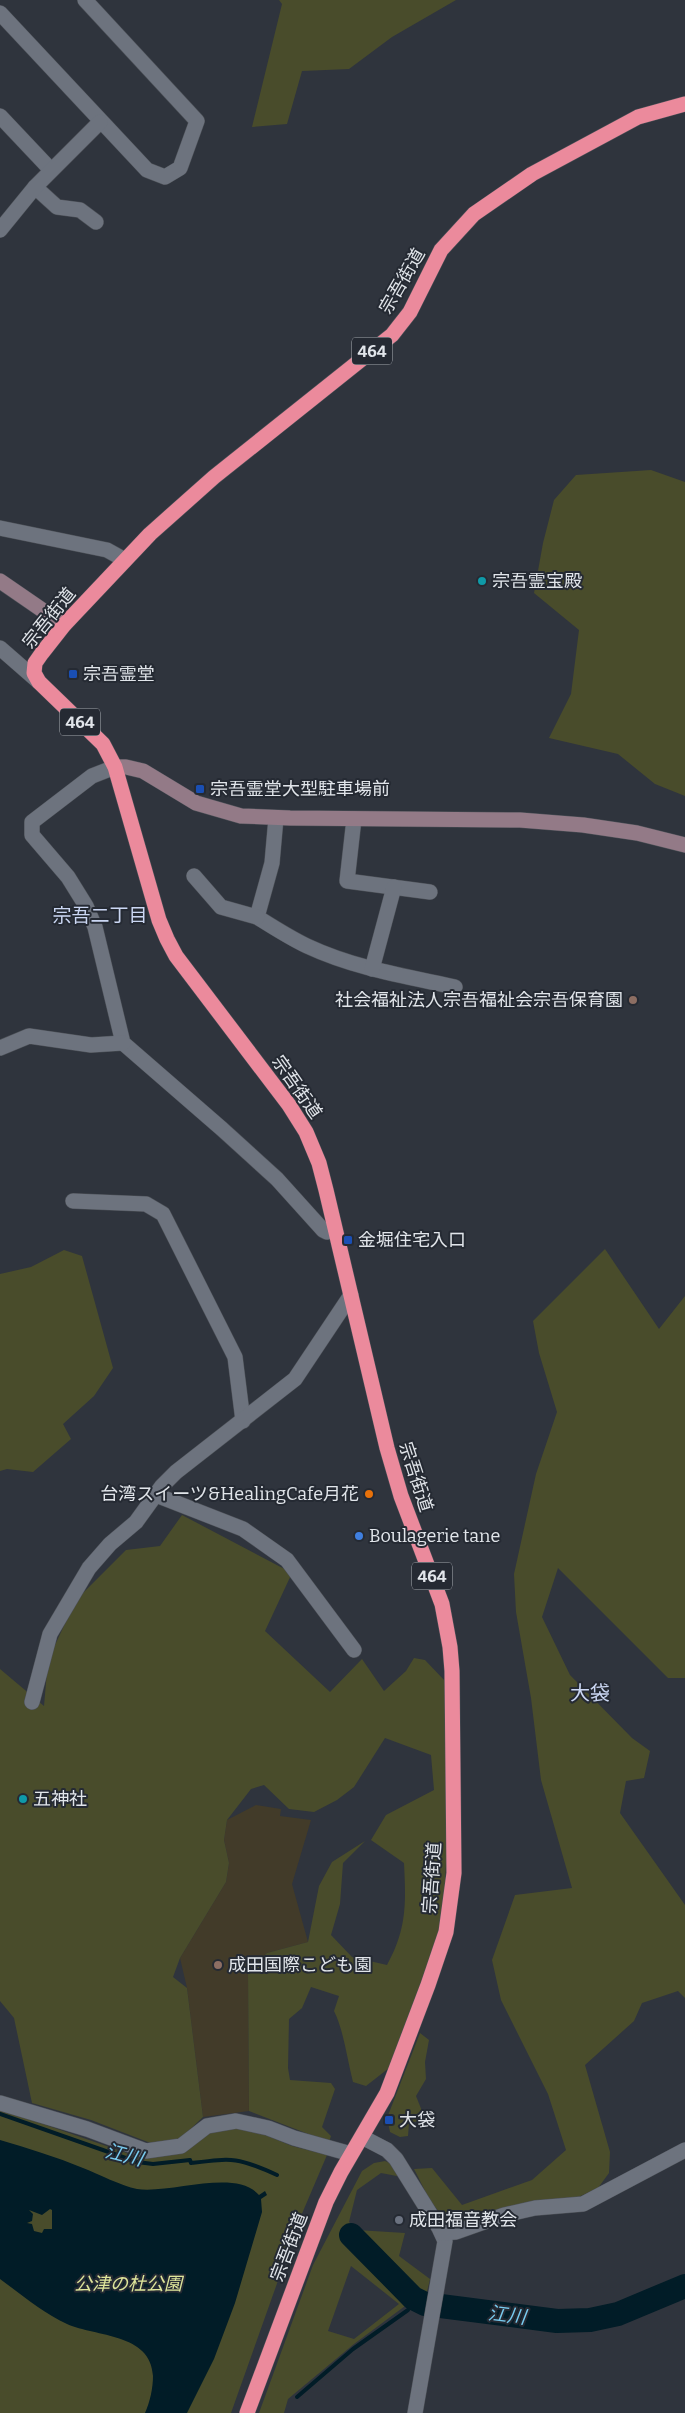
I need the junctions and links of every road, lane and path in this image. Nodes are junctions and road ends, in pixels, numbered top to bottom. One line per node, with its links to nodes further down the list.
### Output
1 (85, 0): 5 (street)
2 (0, 13): 5 (street)
3 (685, 104): 11 (highway, 宗吾街道 / 464)
4 (0, 116): 6 (street)
5 (100, 122): 6 (street)
6 (51, 170): 7 (street)
7 (34, 187): 8 (street); 9 (street)
8 (96, 222)
9 (2, 224)
10 (0, 528): 11 (street)
11 (125, 560): 13 (highway, 宗吾街道 / 464)
12 (0, 581): 13 (street)
13 (64, 625): 15 (highway, 宗吾街道 / 464)
14 (0, 648): 15 (street)
15 (39, 682): 16 (highway, 宗吾街道 / 464)
16 (115, 767): 17 (street); 26 (street); 29 (highway, 宗吾街道 / 464)
17 (276, 818): 18 (street); 23 (street)
18 (354, 819): 19 (street); 21 (street)
19 (685, 845)
20 (194, 876): 23 (street)
21 (394, 887): 22 (street); 24 (street)
22 (430, 892)
23 (257, 917): 24 (street)
24 (372, 969): 25 (street)
25 (455, 987)
26 (123, 1044): 27 (street); 29 (street)
27 (0, 1048)
28 (73, 1201): 31 (street)
29 (334, 1230): 30 (highway, 宗吾街道 / 464)
30 (351, 1295): 31 (street); 36 (highway, 宗吾街道 / 464)
31 (243, 1421): 32 (street)
32 (156, 1495): 33 (street); 34 (street)
33 (354, 1650)
34 (32, 1702)
35 (0, 2103): 38 (street)
36 (362, 2138): 38 (highway, 宗吾街道 / 464); 39 (street)
37 (685, 2150): 39 (street)
38 (351, 2154): 40 (highway, 宗吾街道 / 464)
39 (442, 2233): 41 (street)
40 (247, 2413)
41 (415, 2413)

